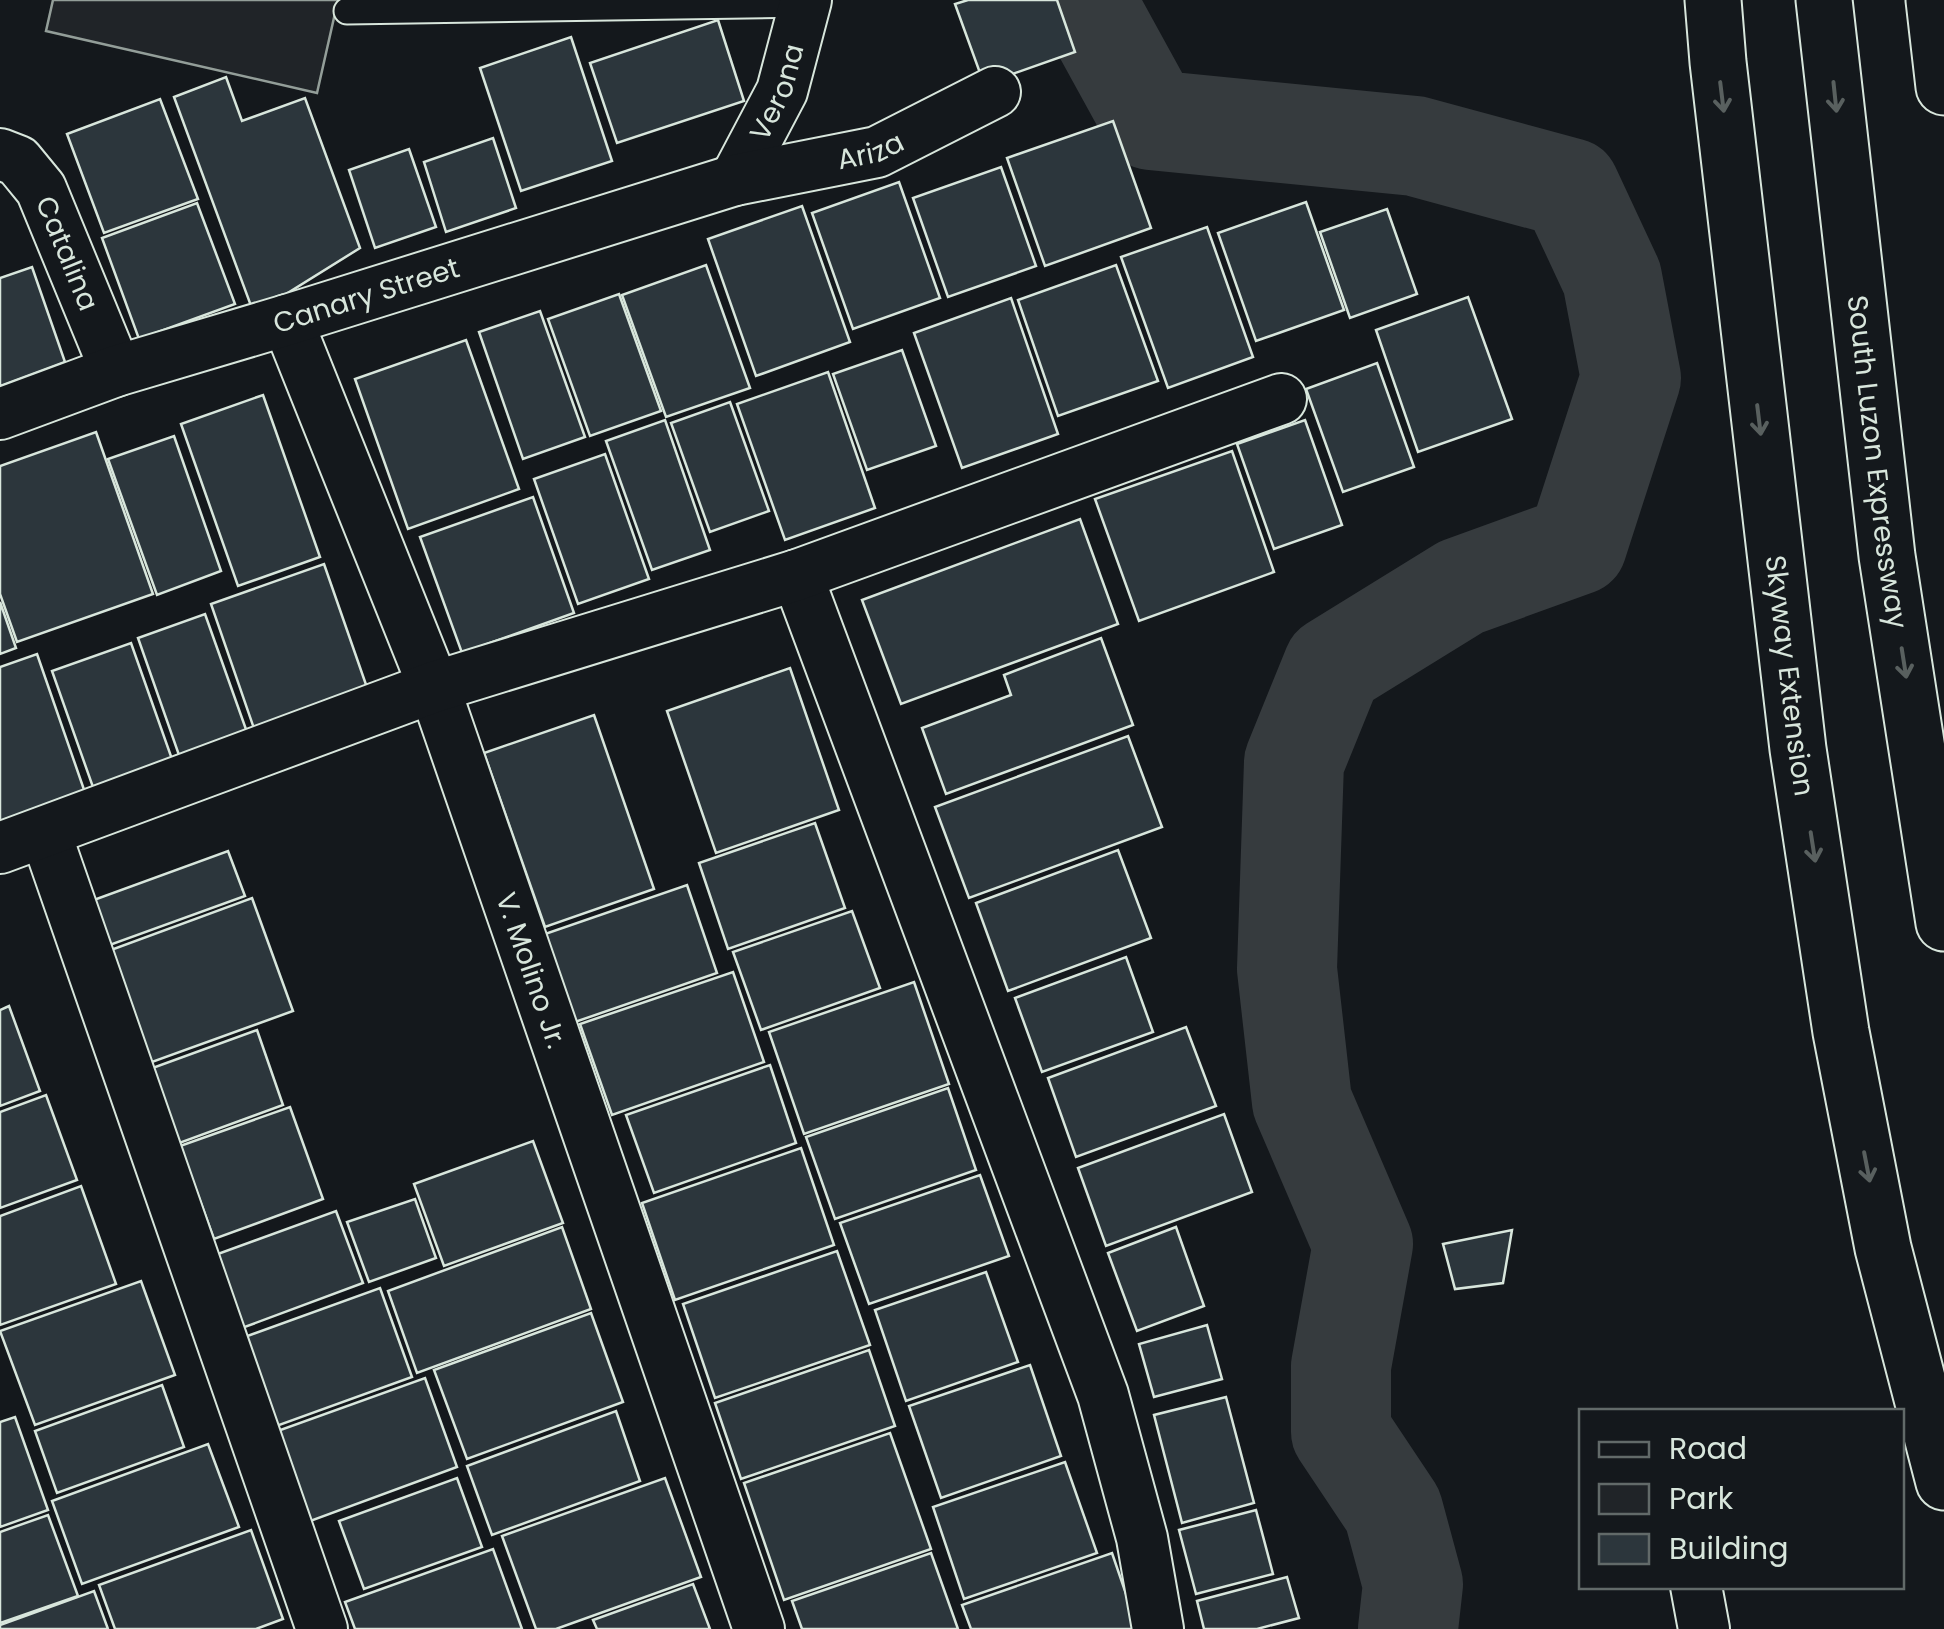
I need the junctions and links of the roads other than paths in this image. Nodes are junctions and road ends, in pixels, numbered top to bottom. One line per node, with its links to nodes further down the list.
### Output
1 (1713, 0): 18 (highway, Skyway Extension, one-way to 18)
2 (1824, 0): 17 (highway, South Luzon Expressway, one-way to 17)
3 (1934, 0): 6 (highway)
4 (805, 2): 5 (lane); 9 (street, Verona)
5 (347, 11)
6 (1944, 86)
7 (995, 92): 9 (street, Ariza)
8 (0, 154): 11 (street, Catalina)
9 (735, 180): 10 (street, Canary Street)
10 (287, 320): 11 (street, Canary Street); 15 (street, V. Molino Jr.)
11 (116, 371): 13 (street, Canary Street)
12 (1281, 399): 14 (street)
13 (0, 414)
14 (797, 575): 15 (street); 22 (street)
15 (434, 688): 16 (street); 21 (street, V. Molino Jr.)
16 (22, 840): 20 (street)
17 (1944, 923)
18 (1944, 1482)
19 (1697, 1589): 23 (street)
20 (322, 1629)
21 (758, 1629)
22 (1158, 1629)
23 (1704, 1629)

